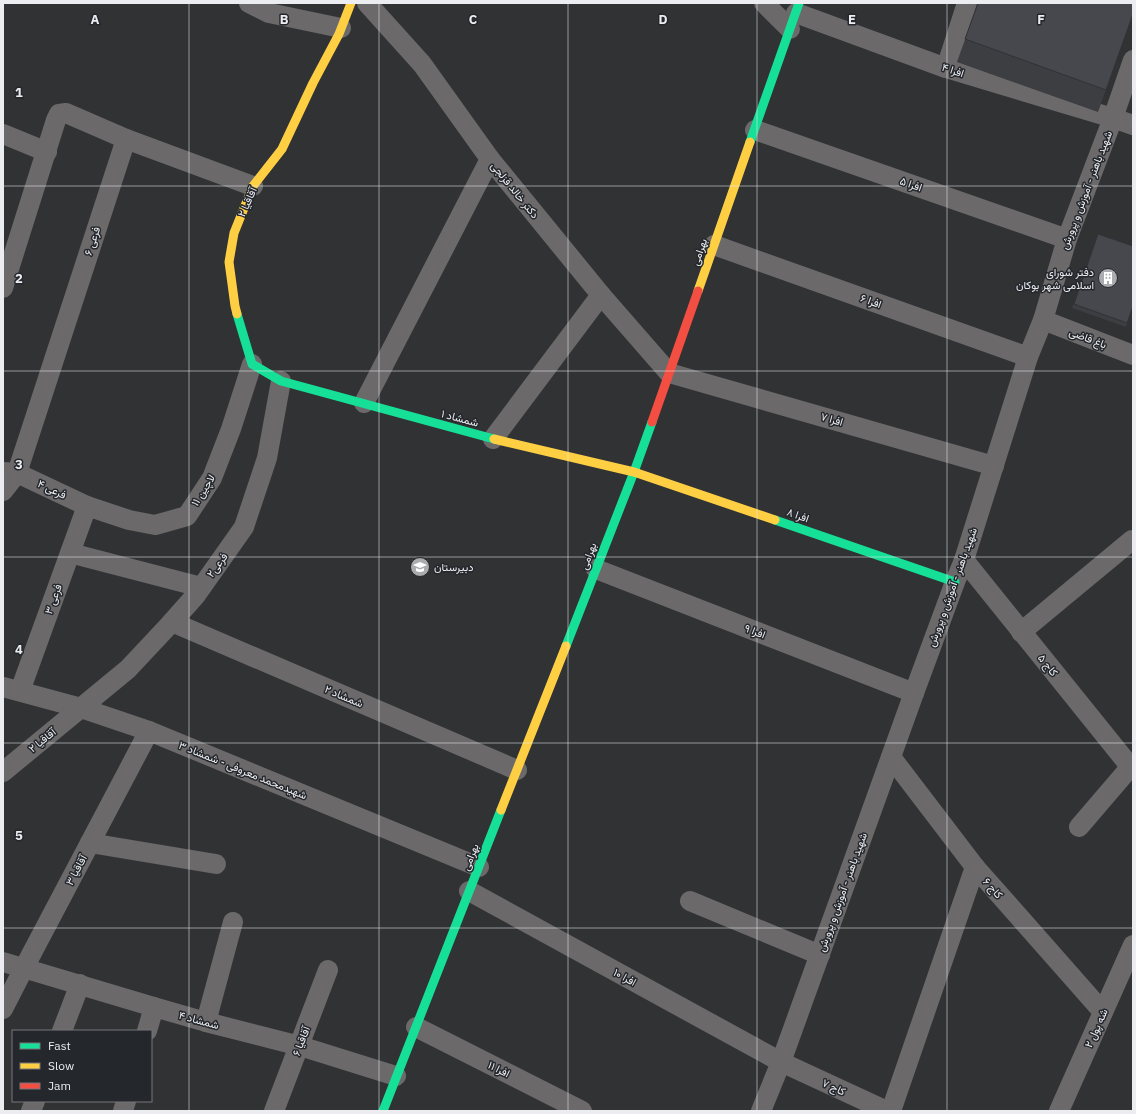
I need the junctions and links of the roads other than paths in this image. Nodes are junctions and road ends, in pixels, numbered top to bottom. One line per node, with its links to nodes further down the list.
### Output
1 (249, 3): 7 (street)
2 (351, 3): 7 (street, آقاقیا ۲)
3 (367, 3): 16 (street, دکتر خالد قزلجی)
4 (764, 3): 6 (street)
5 (967, 3): 9 (street)
6 (795, 15): 9 (street, افرا ۴); 12 (street, بهرامی)
7 (341, 28): 17 (street, آقاقیا ۲)
8 (1133, 60): 10 (street, شهید باهنر - آموزش و پرورش)
9 (946, 68): 10 (street, افرا ۴)
10 (1113, 118): 11 (street, افرا ۴); 18 (street, شهید باهنر - آموزش و پرورش)
11 (1133, 125)
12 (755, 130): 18 (street, افرا ۵); 19 (street, بهرامی)
13 (3, 134): 15 (street)
14 (126, 139): 15 (street); 17 (street); 31 (street, فرعی ۶)
15 (47, 152): 20 (street)
16 (490, 159): 21 (street, دکتر خالد قزلجی); 28 (street)
17 (253, 186): 25 (street, آقاقیا ۲)
18 (1067, 238): 22 (street, شهید باهنر - آموزش و پرورش)
19 (714, 245): 24 (street, افرا ۶); 26 (street, بهرامی)
20 (3, 288)
21 (601, 294): 26 (street, دکتر خالد قزلجی); 29 (street)
22 (1043, 320): 23 (street, باغ قاضی); 24 (street, شهید باهنر - آموزش و پرورش)
23 (1133, 355)
24 (1028, 357): 30 (street, شهید باهنر - آموزش و پرورش)
25 (252, 364): 27 (street); 34 (street, لاچین ۱۱)
26 (669, 373): 30 (street, افرا ۷); 32 (street, بهرامی)
27 (282, 381): 28 (street, شمشاد ۱); 40 (street, فرعی۲)
28 (364, 403): 29 (street, شمشاد ۱)
29 (493, 439): 32 (street, شمشاد ۱)
30 (994, 466): 37 (street, شهید باهنر - آموزش و پرورش)
31 (10, 472): 33 (street); 34 (street, فرعی ۴)
32 (634, 472): 38 (street, بهرامی); 39 (street, افرا ۸)
33 (3, 491)
34 (87, 506): 36 (street, فرعی ۳)
35 (1133, 540): 42 (street)
36 (70, 553): 40 (street); 43 (street, فرعی ۳)
37 (964, 560): 39 (street, شهید باهنر - آموزش و پرورش); 42 (street, کاج ۵)
38 (596, 569): 44 (street, افرا ۹); 49 (street, بهرامی)
39 (954, 582): 44 (street, شهید باهنر - آموزش و پرورش)
40 (201, 586): 41 (street, فرعی۲)
41 (172, 622): 45 (street, فرعی۲); 49 (street, شمشاد ۲)
42 (1022, 632): 48 (street, کاج ۵)
43 (11, 689): 45 (street, شهیدمحمد معروفی - شمشاد ۳)
44 (914, 693): 47 (street, شهید باهنر - آموزش و پرورش)
45 (81, 708): 46 (street, شهیدمحمد معروفی - شمشاد ۳); 50 (street, آقاقیا ۲)
46 (149, 731): 52 (street, آقاقیا ۳); 54 (street, شهیدمحمد معروفی - شمشاد ۳)
47 (891, 757): 55 (street, کاج ۶); 60 (street, شهید باهنر - آموزش و پرورش)
48 (1132, 767): 51 (street)
49 (517, 770): 54 (street, بهرامی)
50 (3, 772)
51 (1079, 827)
52 (90, 844): 53 (street); 62 (street, آقاقیا ۳)
53 (216, 864)
54 (479, 867): 56 (street, بهرامی)
55 (975, 867): 67 (street, کاج ۶); 80 (street)
56 (469, 891): 69 (street, بهرامی); 73 (street, افرا ۱۰)
57 (690, 901): 60 (street)
58 (233, 922): 68 (street)
59 (1133, 945): 67 (street, شه پول ۲)
60 (820, 955): 73 (street, شهید باهنر - آموزش و پرورش)
61 (3, 962): 62 (street, شمشاد ۴)
62 (24, 968): 64 (street, شمشاد ۴); 66 (street, آقاقیا ۳)
63 (328, 970): 72 (street, آقاقیا ۶)
64 (80, 984): 65 (street, شمشاد ۴); 70 (street)
65 (154, 1007): 68 (street, شمشاد ۴); 71 (street)
66 (3, 1009)
67 (1103, 1012): 81 (street, شه پول ۲)
68 (206, 1022): 72 (street, شمشاد ۴)
69 (416, 1027): 74 (street, بهرامی); 77 (street, افرا ۱۱)
70 (62, 1030)
71 (147, 1030)
72 (300, 1046): 74 (street, شمشاد ۴); 75 (street, آقاقیا ۶)
73 (781, 1062): 78 (street, شهید باهنر - آموزش و پرورش); 79 (street, کاج ۷)
74 (396, 1076): 76 (street, بهرامی)
75 (274, 1111)
76 (383, 1111)
77 (582, 1111)
78 (761, 1111)
79 (887, 1111)
80 (891, 1111)
81 (1060, 1111)

